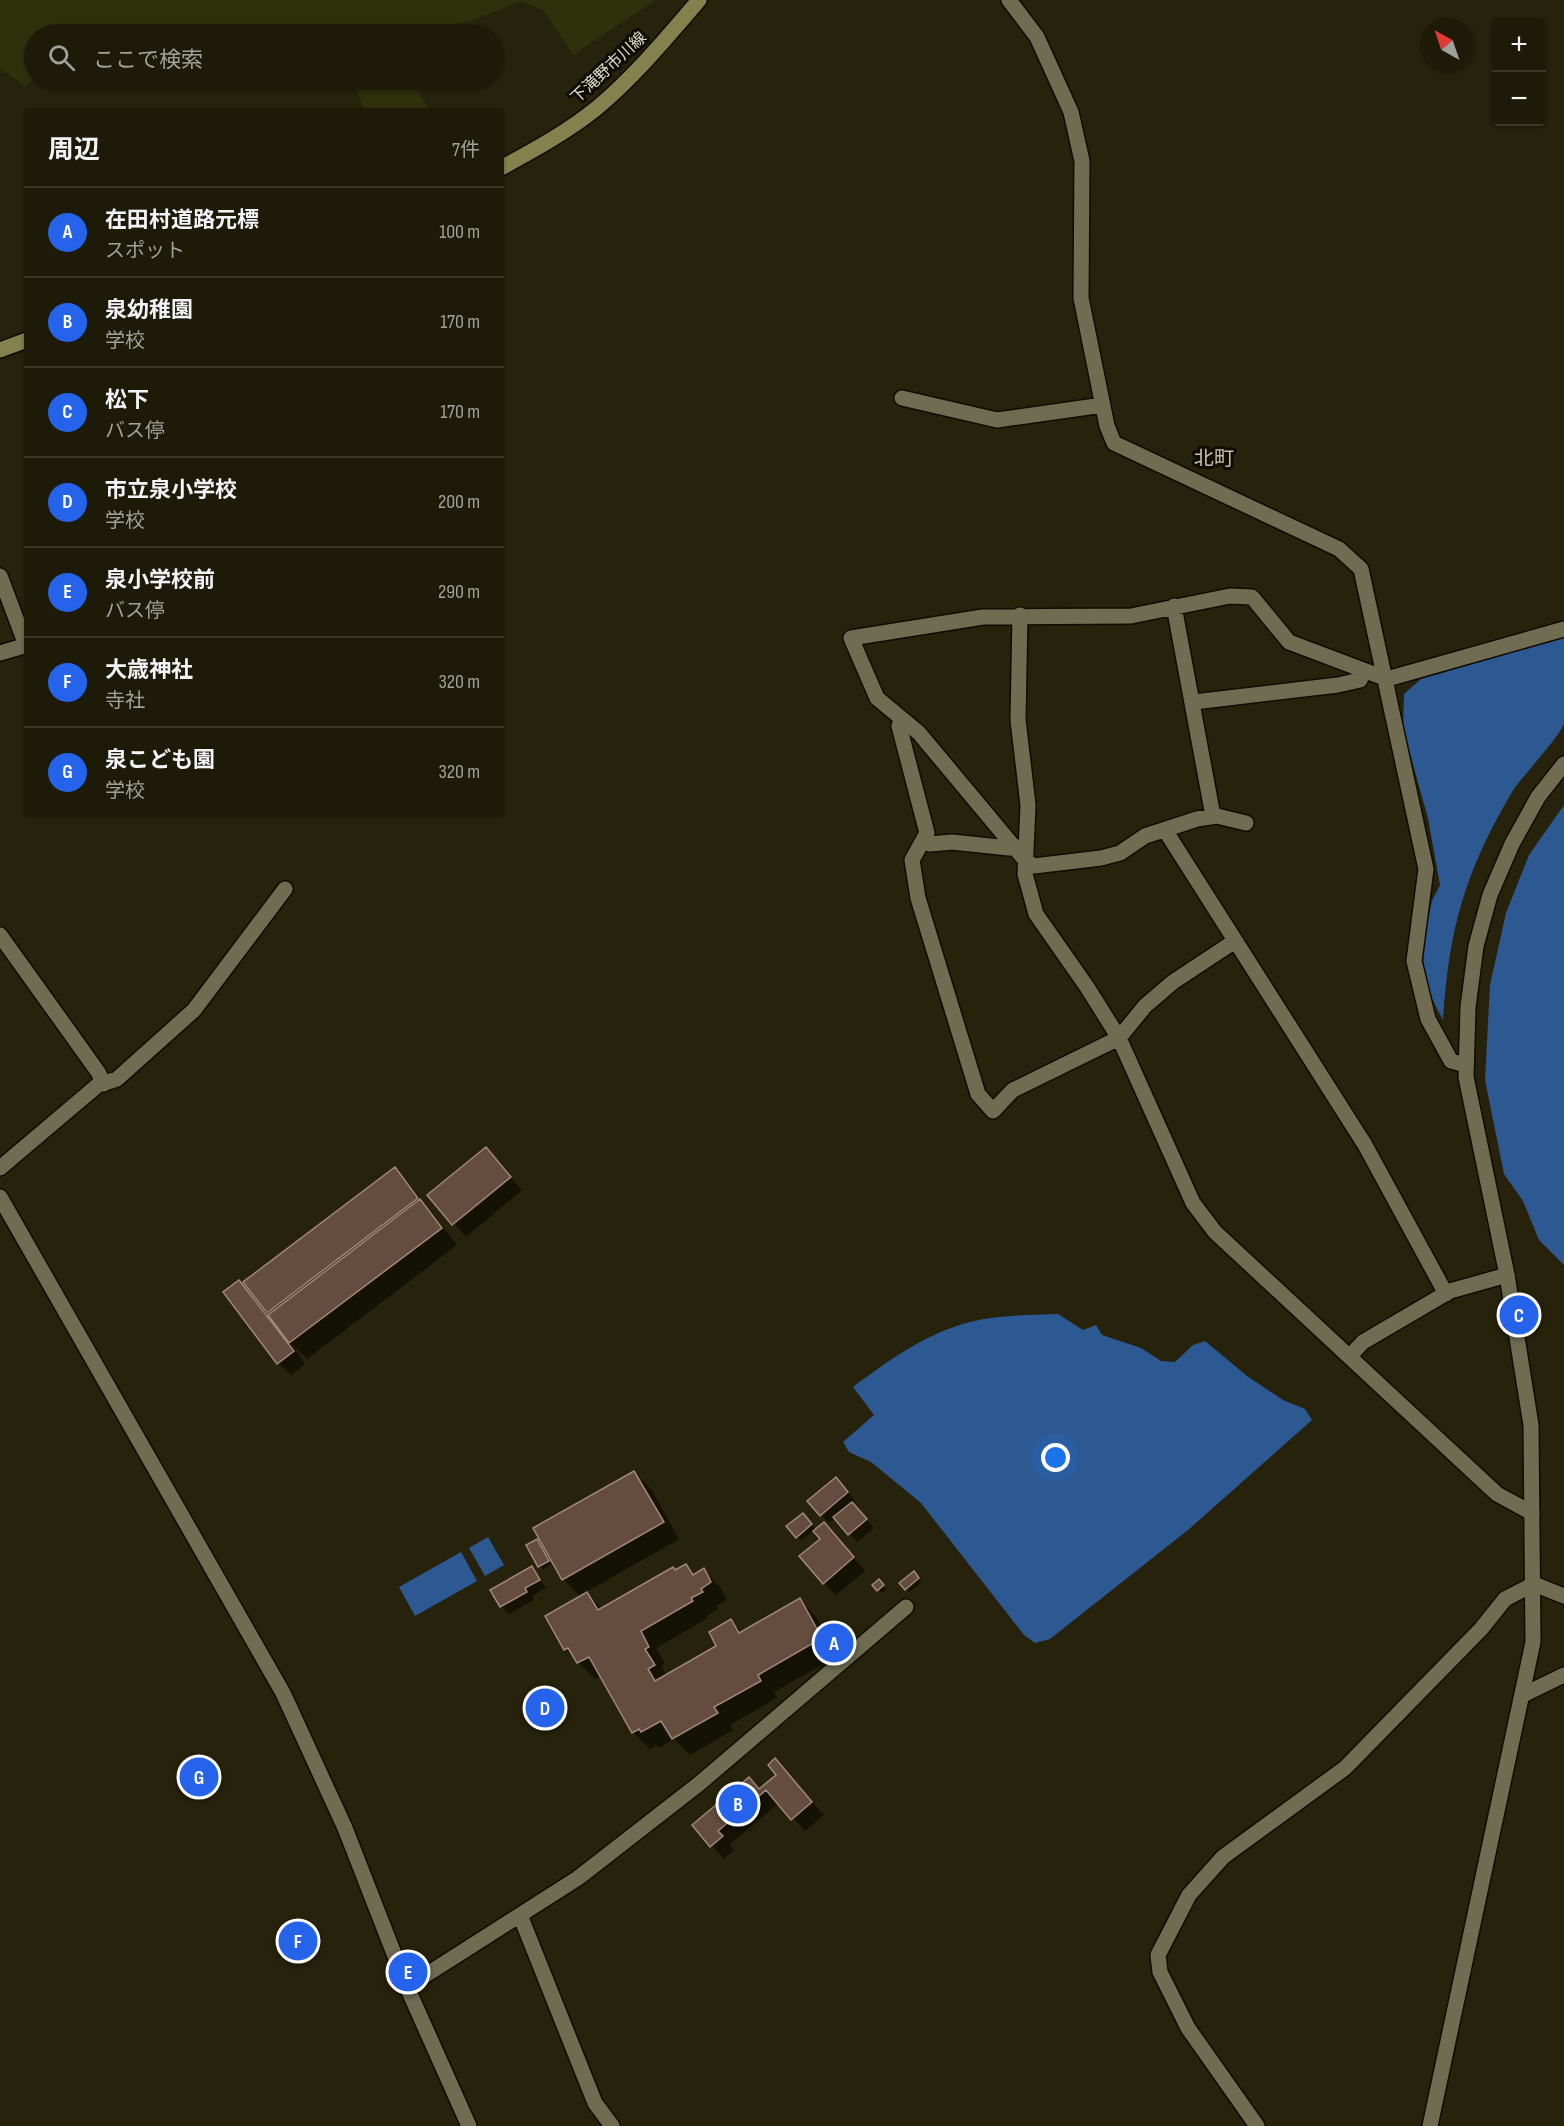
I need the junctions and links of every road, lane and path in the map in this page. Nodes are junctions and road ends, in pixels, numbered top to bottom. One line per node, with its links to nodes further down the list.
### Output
1 (699, 0): 3 (main road, 下滝野市川線)
2 (1009, 0): 7 (street)
3 (504, 166)
4 (24, 341): 5 (main road)
5 (0, 350)
6 (902, 398): 7 (street)
7 (1103, 405): 16 (street)
8 (0, 576): 12 (street)
9 (1174, 606): 10 (street); 15 (street); 17 (street)
10 (1020, 615): 18 (street); 25 (street)
11 (1564, 629): 16 (street)
12 (24, 637)
13 (24, 646): 14 (street)
14 (0, 653)
15 (1363, 672): 16 (street); 17 (street)
16 (1387, 679): 30 (street)
17 (1194, 702): 20 (street)
18 (903, 720): 23 (street); 24 (street)
19 (1564, 764): 30 (street)
20 (1213, 816): 21 (street); 22 (street)
21 (1246, 823)
22 (1165, 830): 25 (street); 28 (street)
23 (923, 841): 24 (street); 29 (street)
24 (1013, 845): 25 (street)
25 (1025, 860): 29 (street)
26 (285, 889): 31 (street)
27 (0, 935): 31 (street)
28 (1235, 941): 29 (street); 35 (street)
29 (1119, 1038): 36 (street)
30 (1466, 1065): 34 (street)
31 (104, 1084): 32 (street)
32 (0, 1168)
33 (0, 1197): 44 (street)
34 (1507, 1275): 35 (street); 37 (street)
35 (1446, 1293): 36 (street)
36 (1350, 1356): 37 (street)
37 (1532, 1513): 38 (street)
38 (1534, 1584): 39 (street); 42 (street); 47 (street)
39 (1564, 1596)
40 (906, 1607): 43 (street)
41 (1564, 1675): 42 (street)
42 (1523, 1695): 48 (street)
43 (520, 1915): 44 (street); 46 (street)
44 (407, 1987): 45 (street)
45 (469, 2126)
46 (612, 2126)
47 (1257, 2126)
48 (1430, 2126)

